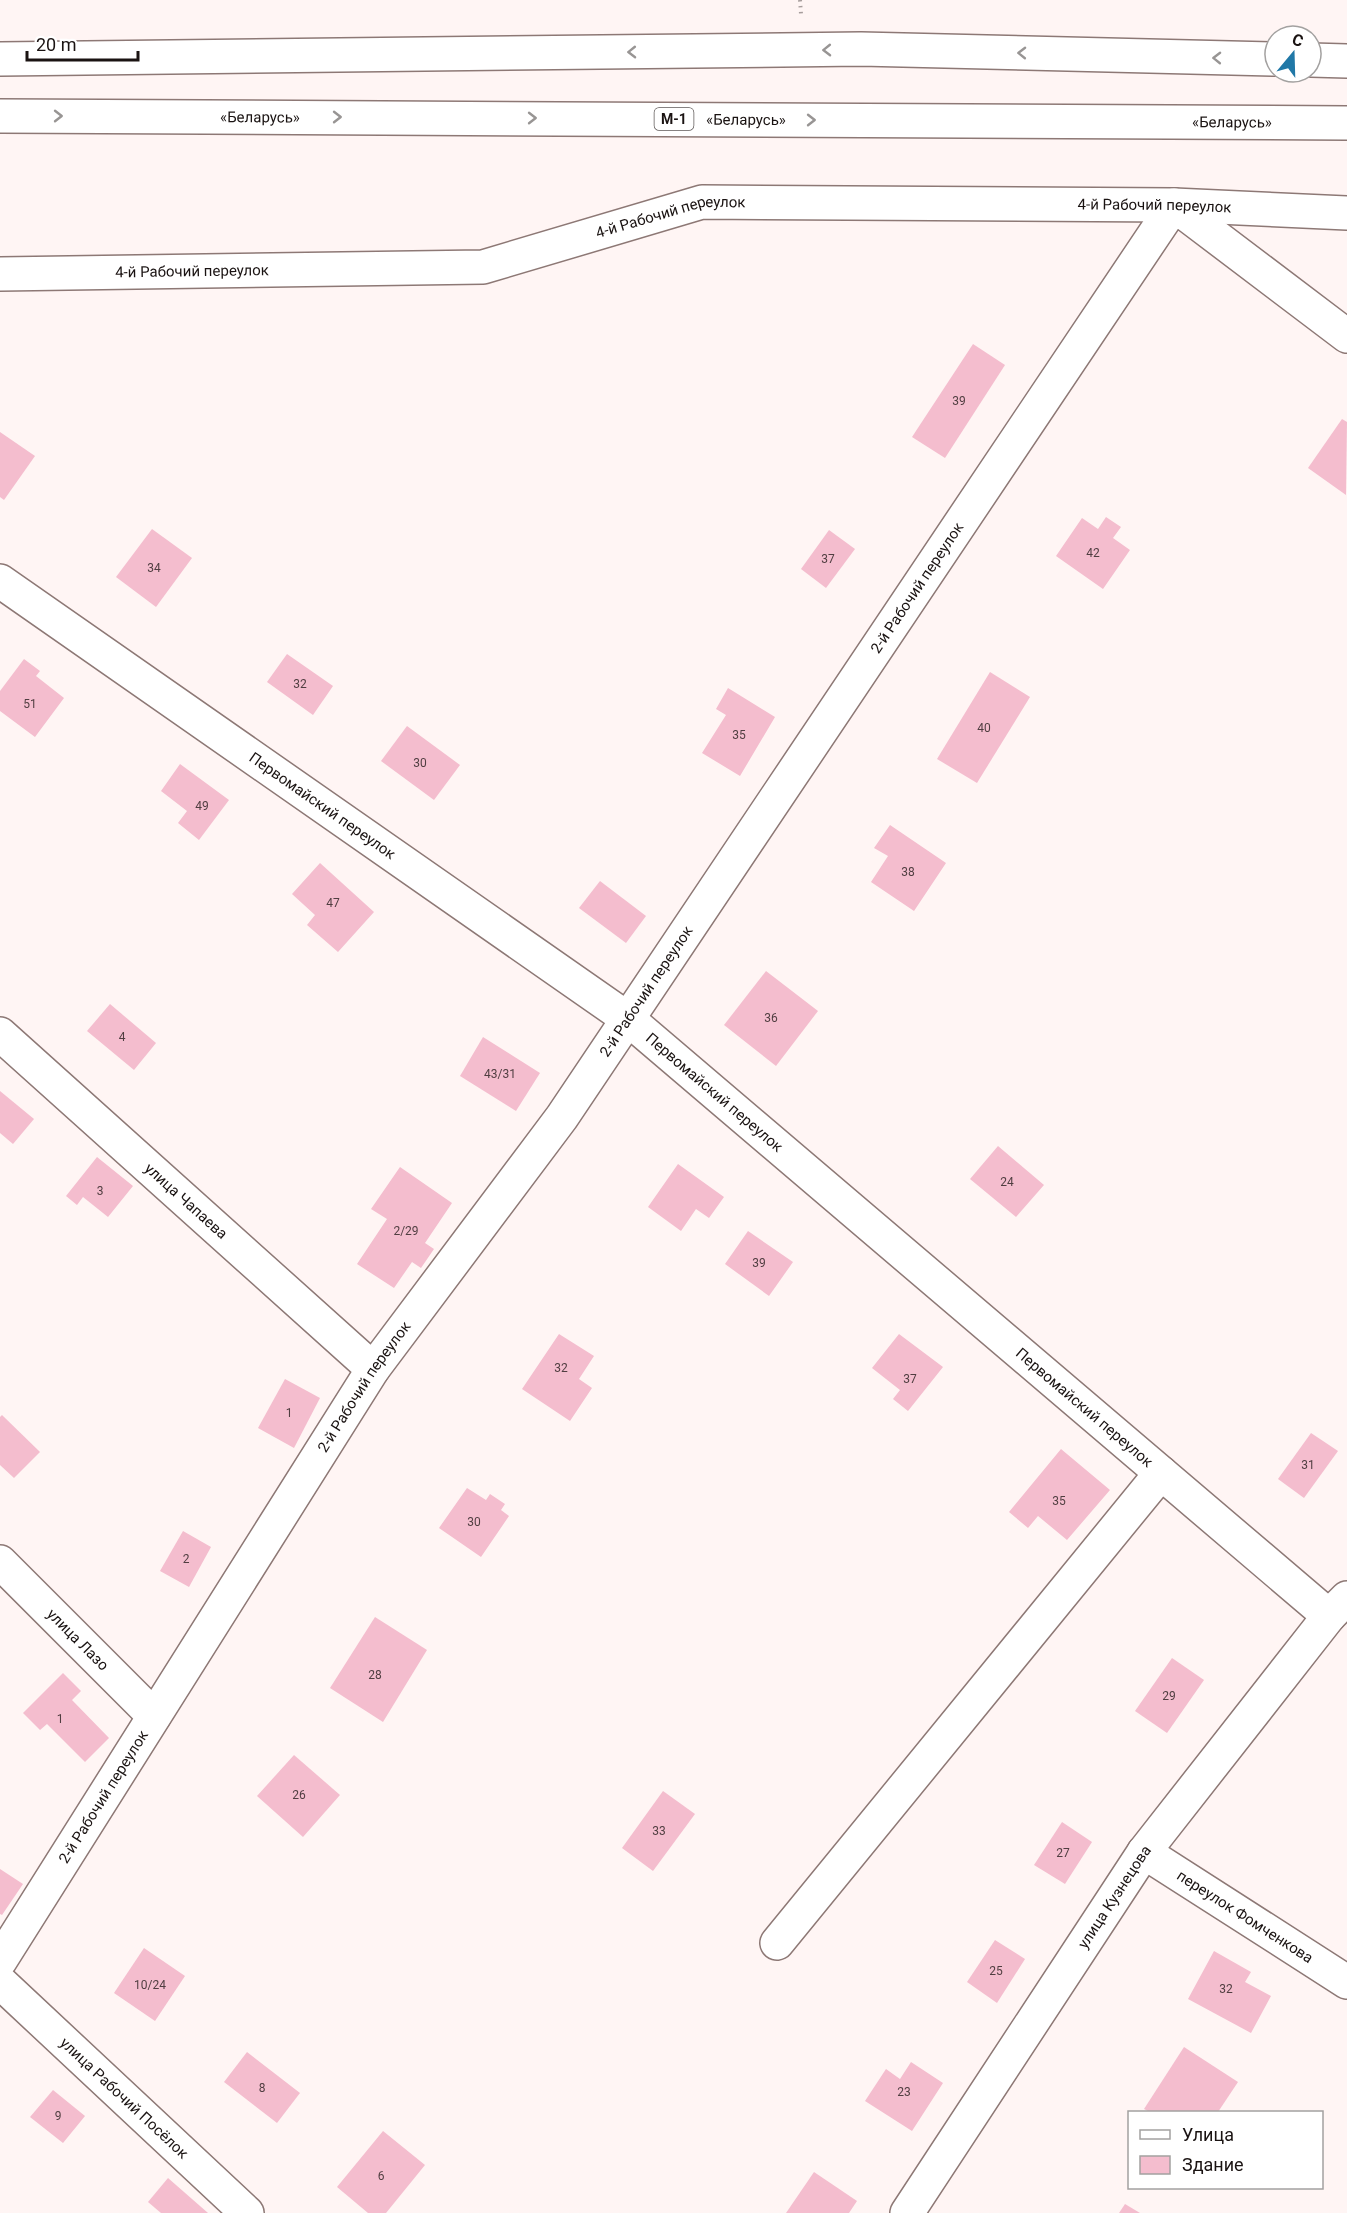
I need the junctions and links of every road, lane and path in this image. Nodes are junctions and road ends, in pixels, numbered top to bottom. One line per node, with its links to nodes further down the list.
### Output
1 (0, 59): 2 (main road, one-way to 1)
2 (1263, 59)
3 (1323, 60): 4 (main road)
4 (1347, 61)
5 (0, 116): 6 (main road, «Беларусь» / М-1, one-way to 6)
6 (1347, 123)
7 (1174, 205): 8 (main road, 4-й Рабочий переулок); 9 (main road, 4-й Рабочий переулок); 10 (main road); 12 (main road, 2-й Рабочий переулок)
8 (1347, 213)
9 (0, 274)
10 (1347, 336)
11 (0, 581): 12 (main road, Первомайский переулок)
12 (628, 1019): 14 (main road, 2-й Рабочий переулок); 15 (main road, Первомайский переулок)
13 (0, 1034): 14 (main road, улица Чапаева)
14 (374, 1369): 18 (main road, 2-й Рабочий переулок)
15 (1161, 1473): 17 (main road, Первомайский переулок); 20 (main road)
16 (0, 1562): 18 (main road, улица Лазо)
17 (1338, 1607): 19 (main road, улица Кузнецова)
18 (154, 1716): 21 (main road, 2-й Рабочий переулок)
19 (1144, 1852): 23 (main road, переулок Фомченкова); 25 (main road, улица Кузнецова)
20 (777, 1943)
21 (0, 1961)
22 (0, 1982): 24 (main road, улица Рабочий Посёлок)
23 (1347, 1982)
24 (247, 2213)
25 (907, 2213)

